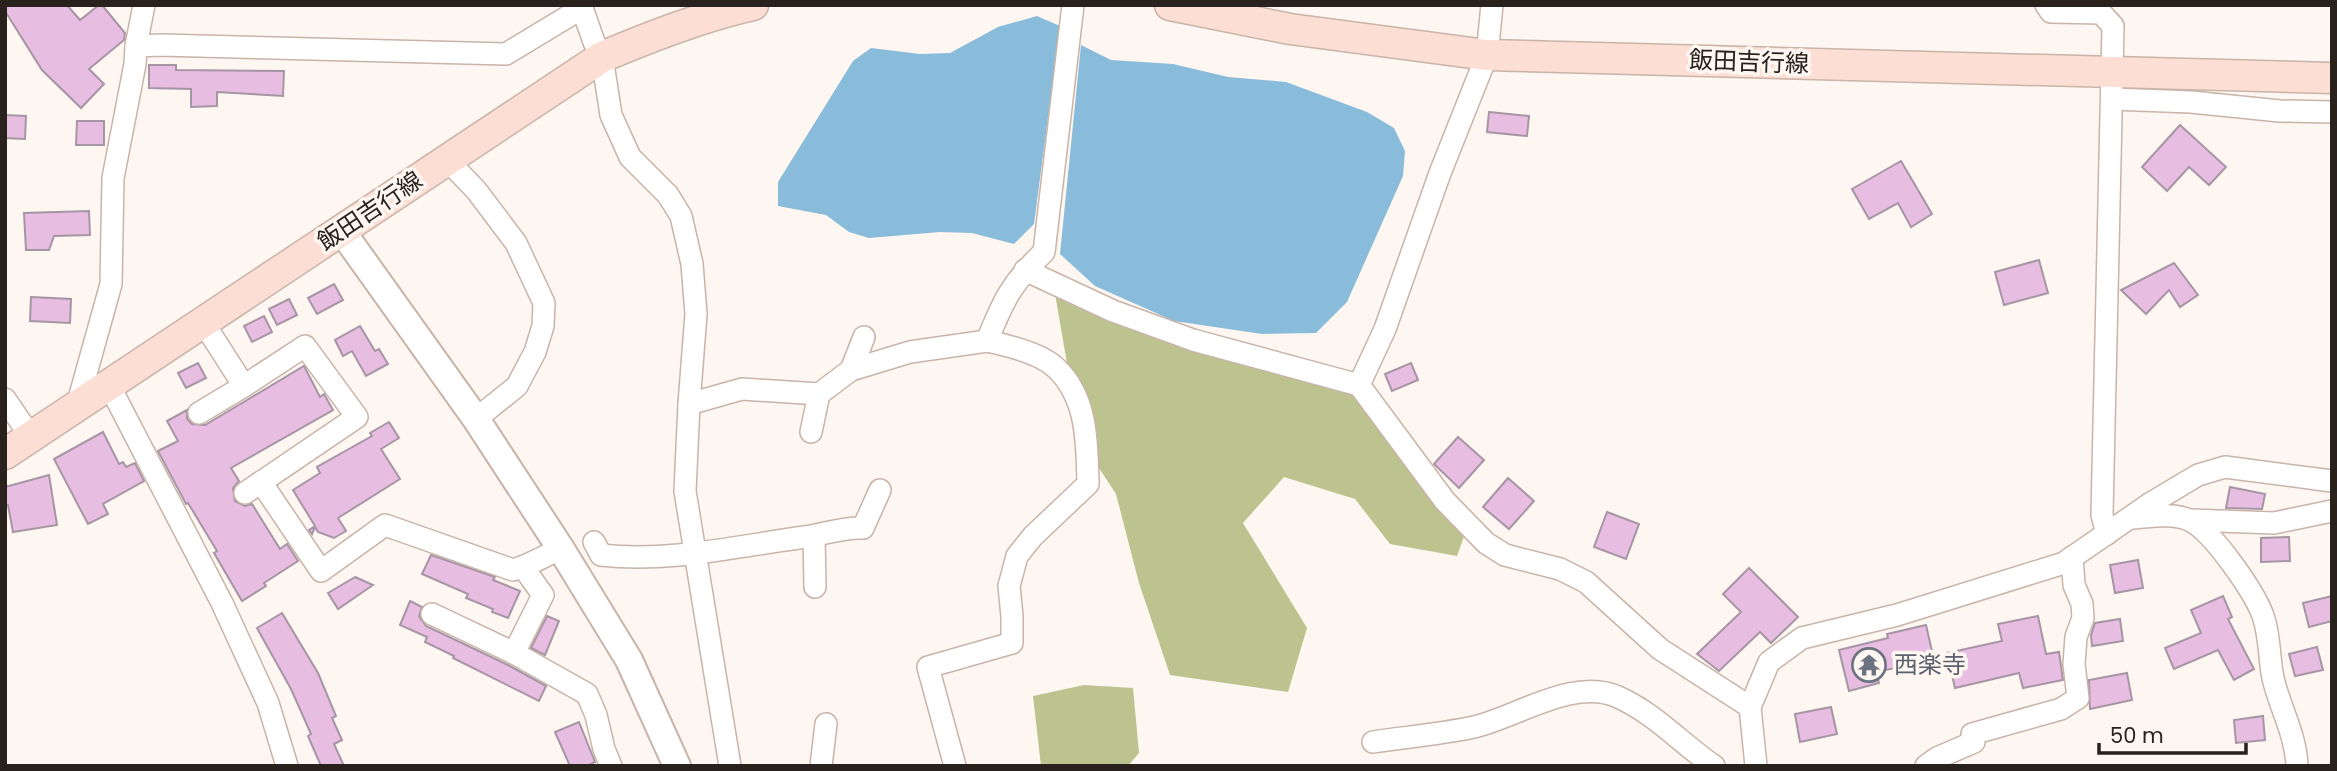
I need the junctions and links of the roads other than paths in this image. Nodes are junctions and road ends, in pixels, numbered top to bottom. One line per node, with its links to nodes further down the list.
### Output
1 (144, 5): 8 (street)
2 (753, 5): 10 (main road, 飯田吉行線)
3 (1073, 5): 16 (street)
4 (1170, 5): 9 (main road, 飯田吉行線)
5 (1492, 5): 9 (street)
6 (2046, 5): 12 (street)
7 (582, 7): 8 (street); 10 (street)
8 (136, 46): 27 (street)
9 (1487, 55): 12 (main road, 飯田吉行線); 22 (street)
10 (603, 57): 14 (main road, 飯田吉行線); 26 (street)
11 (2332, 78): 12 (main road, 飯田吉行線)
12 (2113, 85): 13 (street); 38 (street)
13 (2332, 112)
14 (447, 160): 15 (main road, 飯田吉行線); 29 (street)
15 (341, 230): 17 (main road, 飯田吉行線); 29 (street)
16 (1025, 270): 19 (street); 22 (street)
17 (203, 322): 21 (main road, 飯田吉行線); 23 (street)
18 (864, 337): 20 (street)
19 (987, 341): 20 (street); 56 (street)
20 (851, 370): 24 (street)
21 (109, 385): 27 (main road, 飯田吉行線); 51 (street)
22 (1359, 385): 48 (street)
23 (244, 386): 28 (street); 44 (street)
24 (819, 394): 26 (street); 30 (street)
25 (5, 400): 31 (street)
26 (688, 404): 42 (street)
27 (77, 407): 31 (main road, 飯田吉行線)
28 (199, 413)
29 (476, 419): 41 (street)
30 (811, 432)
31 (31, 437): 32 (main road, 飯田吉行線)
32 (5, 454)
33 (2332, 481): 36 (street)
34 (880, 490): 39 (street)
35 (2332, 511): 37 (street)
36 (2130, 518): 37 (street); 38 (street)
37 (2191, 520): 60 (street)
38 (2107, 534): 43 (street)
39 (814, 536): 42 (street); 45 (street)
40 (593, 542): 42 (street)
41 (561, 549): 44 (street); 53 (street)
42 (696, 553): 54 (street)
43 (2072, 557): 48 (street); 59 (street)
44 (523, 567): 47 (street)
45 (815, 587)
46 (432, 614): 47 (street)
47 (514, 653): 52 (street)
48 (1750, 707): 58 (street)
49 (826, 724): 55 (street)
50 (1373, 742): 57 (street)
51 (287, 766)
52 (611, 766)
53 (677, 766)
54 (730, 766)
55 (821, 766)
56 (955, 766)
57 (1714, 766)
58 (1756, 766)
59 (1926, 766)
60 (2297, 766)

